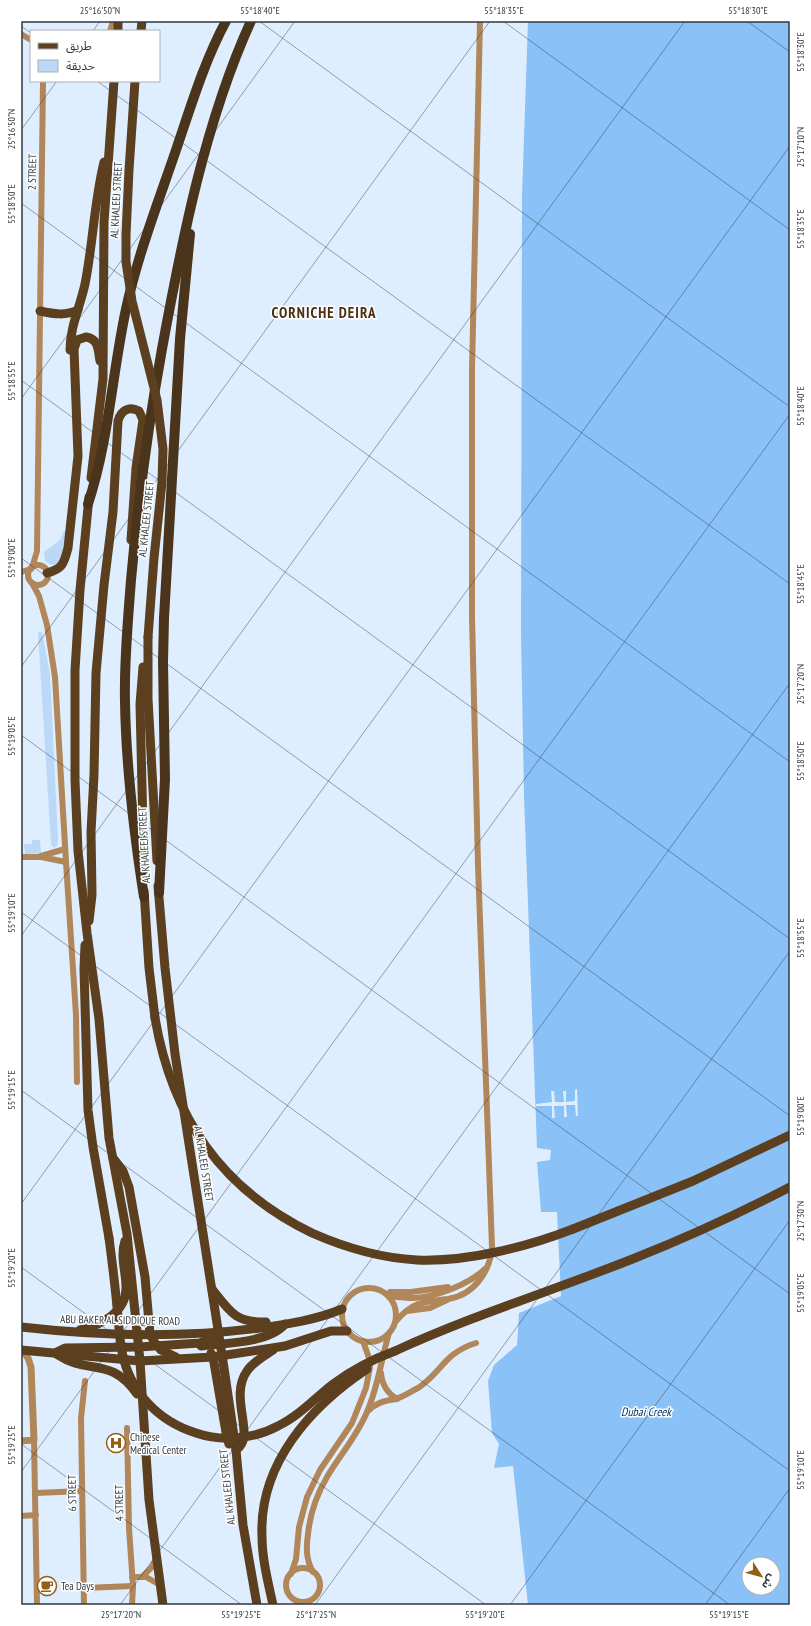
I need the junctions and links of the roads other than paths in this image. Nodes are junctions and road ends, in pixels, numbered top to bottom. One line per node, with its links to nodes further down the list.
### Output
1 (226, 21): 15 (highway)
2 (251, 21): 10 (highway)
3 (480, 21): 37 (street)
4 (21, 34): 5 (street)
5 (30, 39)
6 (43, 82): 12 (street, 2 STREET)
7 (135, 82): 24 (main road, AL KHALEEJ STREET, bridge)
8 (113, 83): 9 (main road, AL KHALEEJ STREET)
9 (110, 144): 11 (main road); 14 (main road, AL KHALEEJ STREET)
10 (200, 173): 17 (highway); 29 (highway)
11 (78, 310): 12 (main road); 13 (main road)
12 (40, 311): 16 (street, 2 STREET)
13 (74, 377): 14 (main road); 21 (main road)
14 (104, 379): 15 (main road, AL KHALEEJ STREET)
15 (88, 504): 31 (main road, AL KHALEEJ STREET)
16 (38, 551): 18 (street, 2 STREET); 21 (street, 2 STREET)
17 (133, 560): 30 (highway); 31 (main road)
18 (31, 568): 19 (street); 21 (street); 22 (street)
19 (21, 572)
20 (21, 575): 22 (street)
21 (45, 575): 22 (street); 23 (street)
22 (30, 581): 23 (street)
23 (40, 600): 25 (street)
24 (148, 641): 29 (main road, AL KHALEEJ STREET); 30 (main road)
25 (65, 849): 27 (street); 28 (street)
26 (21, 857): 27 (street)
27 (37, 857): 28 (street)
28 (66, 862): 32 (street)
29 (158, 893): 38 (main road, AL KHALEEJ STREET)
30 (144, 897): 33 (main road, bridge)
31 (87, 933): 34 (main road, AL KHALEEJ STREET); 59 (main road, bridge)
32 (77, 1082)
33 (790, 1134)
34 (112, 1157): 36 (main road, AL KHALEEJ STREET); 50 (main road)
35 (790, 1187): 59 (main road)
36 (127, 1234): 45 (main road); 49 (main road, AL KHALEEJ STREET)
37 (490, 1263): 39 (street); 41 (street)
38 (211, 1287): 42 (main road); 46 (main road, AL KHALEEJ STREET)
39 (387, 1294): 40 (street); 41 (street)
40 (342, 1309): 42 (main road); 44 (street)
41 (396, 1321): 48 (street)
42 (285, 1324): 46 (main road, ABU BAKER AL SIDDIQUE ROAD); 54 (main road)
43 (21, 1327): 45 (main road, ABU BAKER AL SIDDIQUE ROAD)
44 (347, 1331): 51 (street); 55 (main road)
45 (66, 1332): 49 (main road, ABU BAKER AL SIDDIQUE ROAD)
46 (218, 1332): 47 (main road, ABU BAKER AL SIDDIQUE ROAD); 53 (main road); 54 (main road, AL KHALEEJ STREET)
47 (180, 1333): 50 (main road, ABU BAKER AL SIDDIQUE ROAD); 53 (main road)
48 (389, 1333): 51 (street); 64 (street)
49 (137, 1334): 50 (main road, ABU BAKER AL SIDDIQUE ROAD); 56 (main road, AL KHALEEJ STREET)
50 (150, 1334): 57 (main road)
51 (363, 1341): 79 (street)
52 (476, 1343): 66 (street)
53 (202, 1344): 54 (main road); 57 (main road); 61 (main road)
54 (220, 1344): 61 (main road, AL KHALEEJ STREET)
55 (277, 1347): 61 (main road); 72 (main road)
56 (138, 1348): 57 (main road); 60 (main road); 63 (main road, AL KHALEEJ STREET)
57 (159, 1348): 62 (main road); 63 (main road)
58 (22, 1350): 60 (main road); 71 (street)
59 (394, 1351): 92 (main road, bridge)
60 (55, 1353): 63 (main road); 67 (main road)
61 (218, 1357): 62 (main road); 72 (main road, AL KHALEEJ STREET)
62 (181, 1358): 63 (main road)
63 (140, 1361): 67 (main road, AL KHALEEJ STREET)
64 (381, 1368): 66 (street); 68 (street)
65 (85, 1381): 73 (street, 6 STREET)
66 (397, 1399): 68 (street)
67 (142, 1404): 77 (main road, AL KHALEEJ STREET)
68 (367, 1412): 78 (street)
69 (127, 1428): 81 (street, 4 STREET)
70 (21, 1440): 71 (street)
71 (34, 1440): 74 (street)
72 (236, 1450): 91 (main road, AL KHALEEJ STREET)
73 (82, 1491): 74 (street); 84 (street, 6 STREET)
74 (36, 1493): 75 (street)
75 (36, 1515): 76 (street); 87 (street)
76 (21, 1516)
77 (156, 1559): 80 (street); 82 (main road, AL KHALEEJ STREET)
78 (313, 1572): 79 (street); 85 (street)
79 (291, 1574): 86 (street)
80 (143, 1576): 81 (street); 82 (street)
81 (132, 1577): 83 (street, 4 STREET)
82 (160, 1585): 90 (main road, AL KHALEEJ STREET)
83 (133, 1586): 84 (street); 89 (street, 4 STREET)
84 (84, 1588): 88 (street, 6 STREET)
85 (314, 1597): 86 (street); 94 (street)
86 (292, 1598): 93 (street)
87 (37, 1605)
88 (84, 1605)
89 (132, 1605)
90 (163, 1605)
91 (257, 1605)
92 (273, 1605)
93 (297, 1605)
94 (312, 1605)

